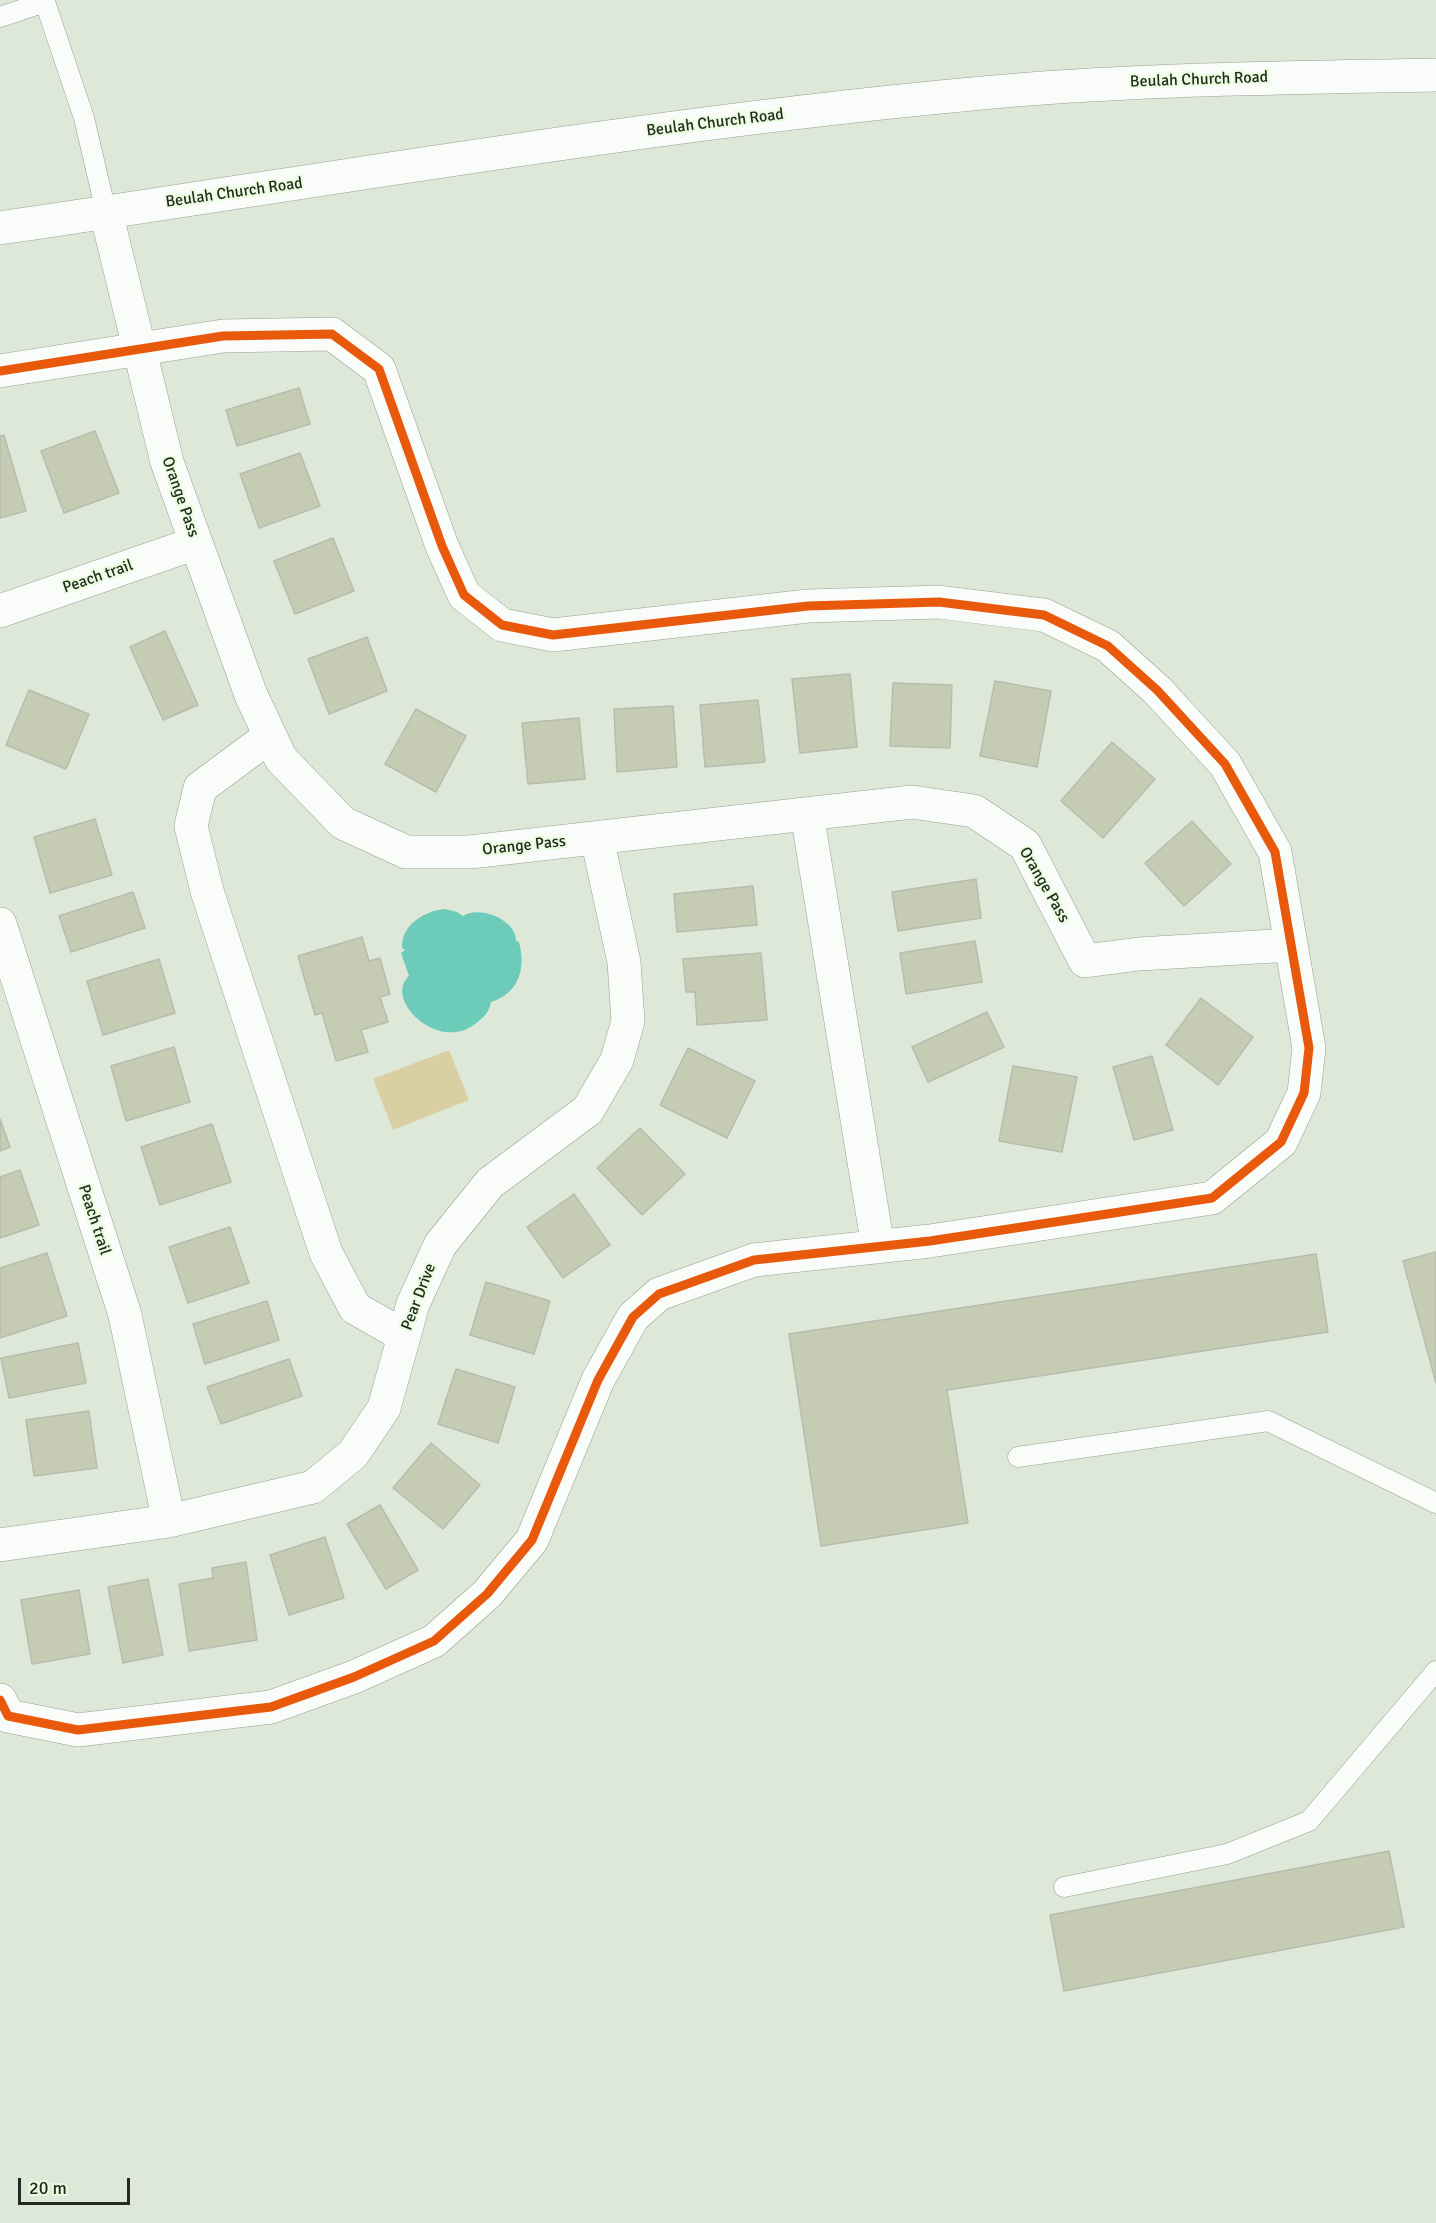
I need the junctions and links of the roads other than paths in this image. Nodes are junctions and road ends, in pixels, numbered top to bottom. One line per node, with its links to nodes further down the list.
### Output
1 (49, 1): 2 (lane); 4 (lane)
2 (0, 17)
3 (1436, 75): 4 (street, Beulah Church Road)
4 (106, 212): 5 (street, Beulah Church Road); 6 (street, Orange Pass)
5 (0, 228)
6 (139, 351): 7 (street); 8 (street, Orange Pass); 14 (street)
7 (0, 370)
8 (196, 543): 9 (street, Peach trail); 10 (street, Orange Pass)
9 (0, 611)
10 (270, 736): 12 (street, Orange Pass); 16 (street)
11 (807, 814): 12 (street, Orange Pass); 14 (street, Orange Pass); 15 (street)
12 (597, 838): 16 (street, Pear Drive)
13 (0, 924): 19 (street, Peach trail)
14 (1291, 945): 15 (street)
15 (878, 1247): 22 (street)
16 (404, 1336): 19 (street, Pear Drive)
17 (1018, 1456): 18 (lane)
18 (1436, 1503)
19 (169, 1521): 20 (street, Pear Drive)
20 (0, 1545)
21 (1436, 1671): 23 (lane)
22 (0, 1700)
23 (1064, 1887)

